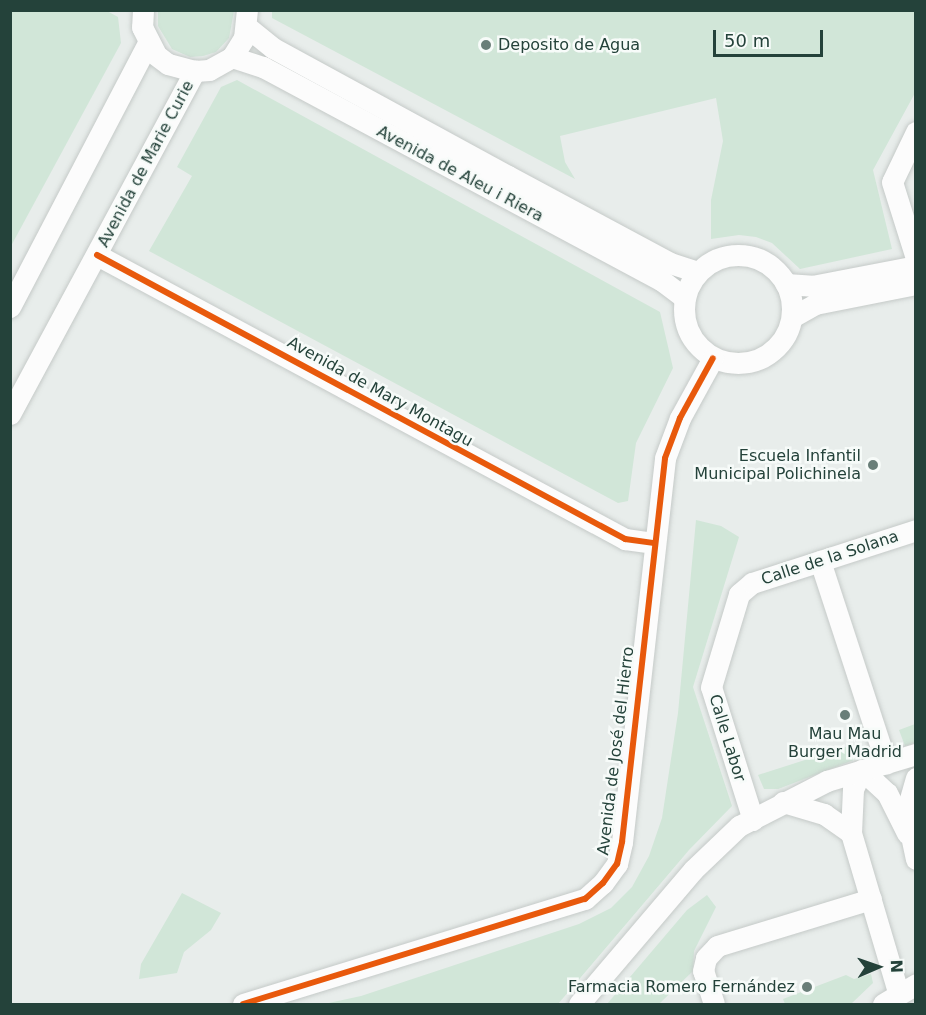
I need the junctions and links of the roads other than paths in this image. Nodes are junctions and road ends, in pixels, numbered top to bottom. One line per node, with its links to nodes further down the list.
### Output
1 (143, 10): 3 (street)
2 (247, 19): 4 (street); 10 (street, Avenida de Aleu i Riera)
3 (148, 43): 5 (street); 14 (street)
4 (232, 57): 5 (street); 13 (street, Avenida de Aleu i Riera)
5 (195, 72): 7 (street, Avenida de Marie Curie)
6 (915, 132): 8 (street)
7 (97, 255): 17 (street, Avenida de Marie Curie); 19 (street, Avenida de Mary Montagu)
8 (915, 258)
9 (915, 266): 11 (street)
10 (698, 272): 11 (street); 13 (street)
11 (786, 284): 15 (street)
12 (915, 284): 15 (street)
13 (685, 298): 16 (street)
14 (10, 307)
15 (792, 317): 16 (street)
16 (713, 358): 19 (street, Avenida de José del Hierro)
17 (10, 414)
18 (915, 530): 20 (street, Calle de la Solana)
19 (653, 543): 33 (street, Avenida de José del Hierro)
20 (820, 561): 21 (street, Calle de la Solana); 23 (street)
21 (744, 588): 27 (street, Calle Labor)
22 (915, 754): 23 (street)
23 (886, 763): 24 (street)
24 (862, 770): 26 (street); 28 (street); 29 (street)
25 (915, 778): 29 (street)
26 (783, 802): 27 (street); 28 (street)
27 (753, 820): 34 (street)
28 (851, 833): 31 (street)
29 (907, 833): 30 (street)
30 (915, 859)
31 (871, 899): 32 (street); 35 (street)
32 (899, 994)
33 (243, 1005)
34 (579, 1005)
35 (714, 1005)

